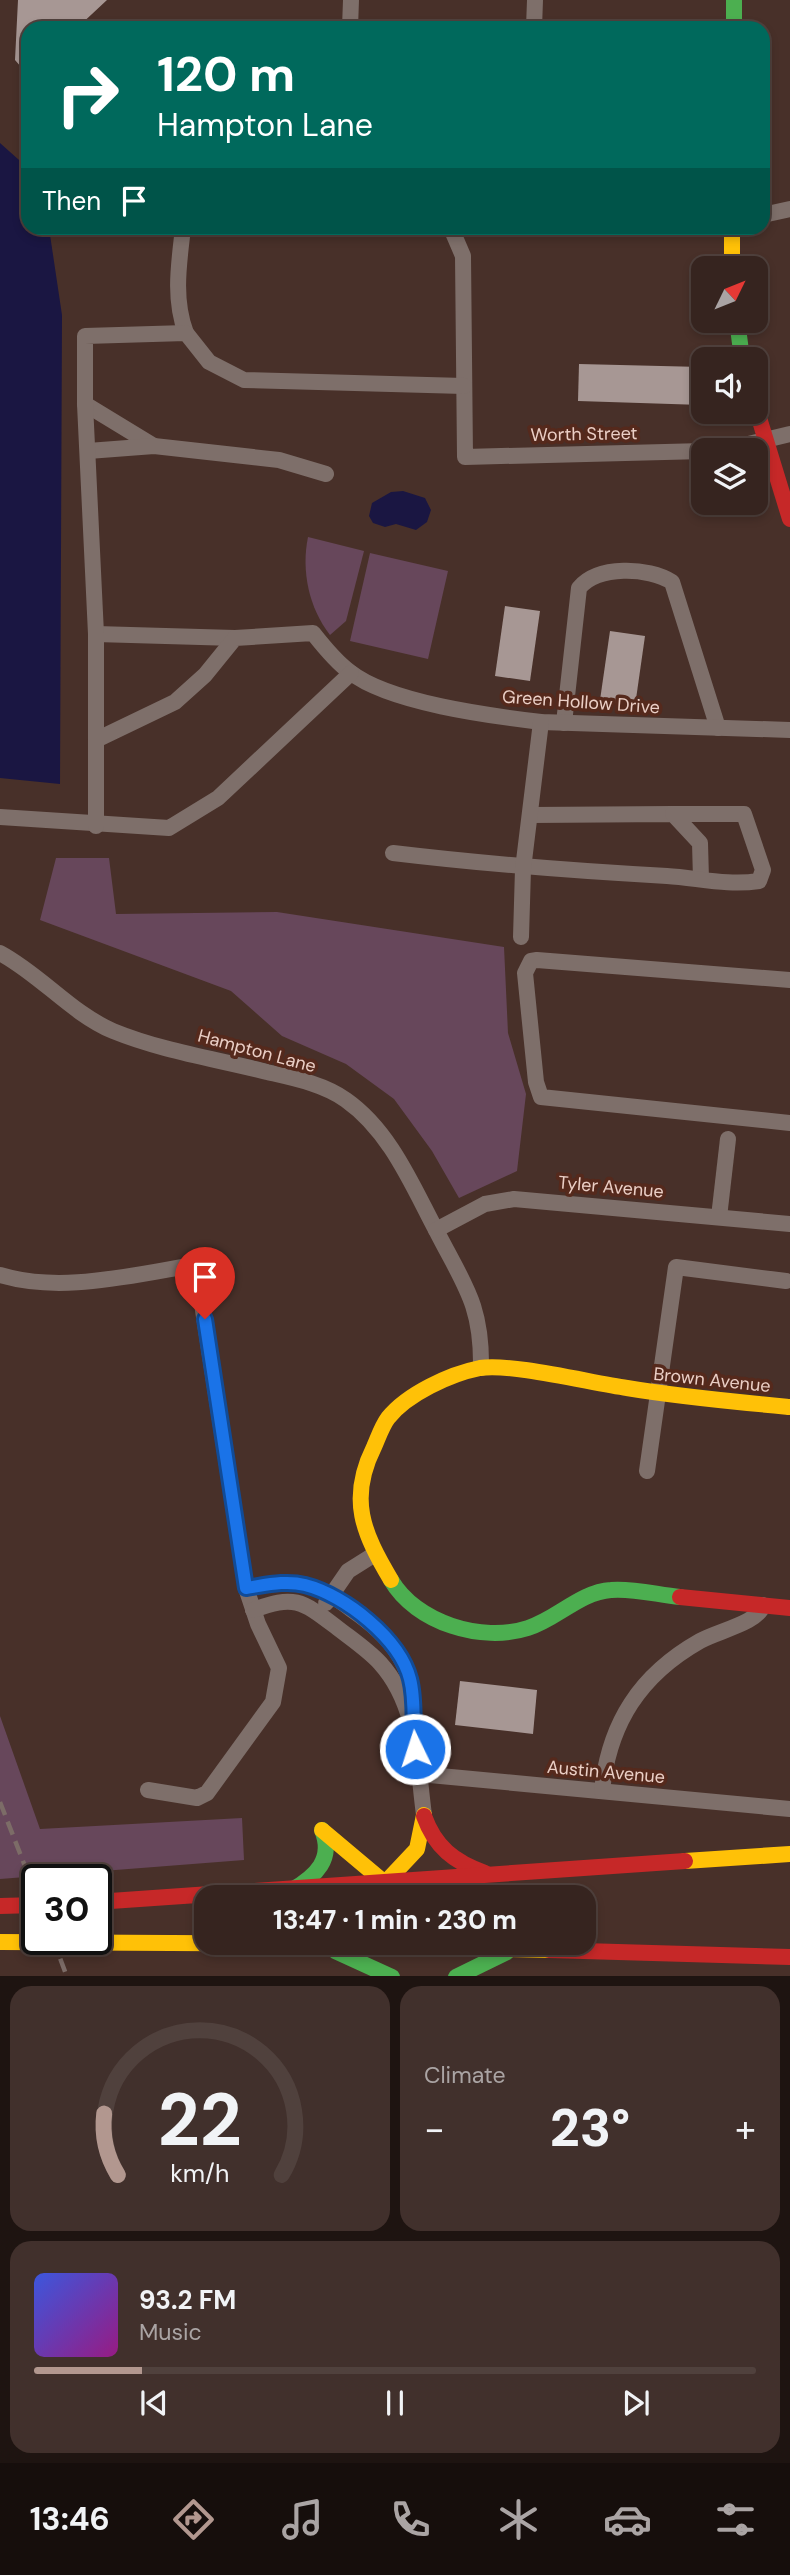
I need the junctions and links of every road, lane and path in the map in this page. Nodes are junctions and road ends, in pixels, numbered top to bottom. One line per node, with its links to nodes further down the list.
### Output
1 (351, 0): 4 (street)
2 (535, 0): 5 (street)
3 (734, 0): 6 (main road)
4 (350, 21)
5 (534, 21)
6 (734, 21)
7 (790, 209): 8 (street)
8 (770, 213)
9 (182, 235): 13 (street)
10 (454, 235): 14 (street)
11 (732, 235): 12 (main road)
12 (732, 256)
13 (187, 333): 14 (street); 15 (street)
14 (464, 386): 21 (street, Worth Street)
15 (85, 404): 18 (street); 20 (street)
16 (790, 434): 17 (street)
17 (768, 439)
18 (154, 446): 20 (street); 22 (street)
19 (768, 449): 23 (main road)
20 (88, 451): 24 (street)
21 (691, 451)
22 (326, 474)
23 (790, 519)
24 (96, 634): 25 (street); 31 (street)
25 (235, 638): 26 (street, Green Hollow Drive); 31 (street)
26 (351, 673): 27 (street, Green Hollow Drive); 35 (street)
27 (541, 722): 28 (street, Green Hollow Drive); 33 (street)
28 (564, 723): 29 (street, Green Hollow Drive); 29 (street)
29 (718, 728): 30 (street, Green Hollow Drive)
30 (790, 730)
31 (96, 740): 35 (street)
32 (673, 814): 33 (street); 38 (street); 38 (street)
33 (531, 815): 37 (street)
34 (0, 817): 35 (street)
35 (96, 826)
36 (393, 853): 37 (street)
37 (523, 869): 38 (street); 39 (street)
38 (701, 879)
39 (521, 937)
40 (0, 953): 46 (street, Hampton Lane)
41 (790, 979): 42 (street)
42 (790, 1123)
43 (728, 1139): 44 (street)
44 (719, 1217): 45 (street, Tyler Avenue); 46 (street, Tyler Avenue)
45 (790, 1224)
46 (436, 1230): 49 (street, Hampton Lane)
47 (0, 1275): 54 (street)
48 (786, 1280): 50 (street)
49 (481, 1368): 50 (main road, Brown Avenue); 53 (main road)
50 (660, 1394): 51 (main road, Brown Avenue); 52 (street)
51 (790, 1407)
52 (647, 1471)
53 (375, 1554): 55 (street); 56 (main road)
54 (246, 1588): 55 (street); 58 (street)
55 (331, 1596): 59 (street); 60 (street)
56 (763, 1605): 57 (main road); 65 (street)
57 (790, 1608)
58 (253, 1610): 59 (street); 64 (street)
59 (319, 1614): 61 (street)
60 (386, 1636): 61 (street); 62 (street)
61 (370, 1653): 62 (street)
62 (412, 1724): 63 (street)
63 (419, 1774): 65 (street, Austin Avenue); 67 (street)
64 (148, 1790)
65 (602, 1791): 66 (street, Austin Avenue)
66 (790, 1809)
67 (424, 1815): 69 (main road); 70 (main road)
68 (790, 1854): 69 (main road)
69 (494, 1876): 70 (main road)
70 (385, 1883): 71 (main road); 72 (main road)
71 (299, 1885)
72 (361, 1885)
73 (194, 1897): 74 (main road)
74 (112, 1901)
75 (21, 1905): 76 (main road)
76 (0, 1906)
77 (0, 1942): 78 (main road)
78 (194, 1942)
79 (596, 1951): 82 (main road)
80 (342, 1955): 83 (main road)
81 (500, 1955): 84 (main road)
82 (790, 1957)
83 (393, 1976)
84 (456, 1976)

